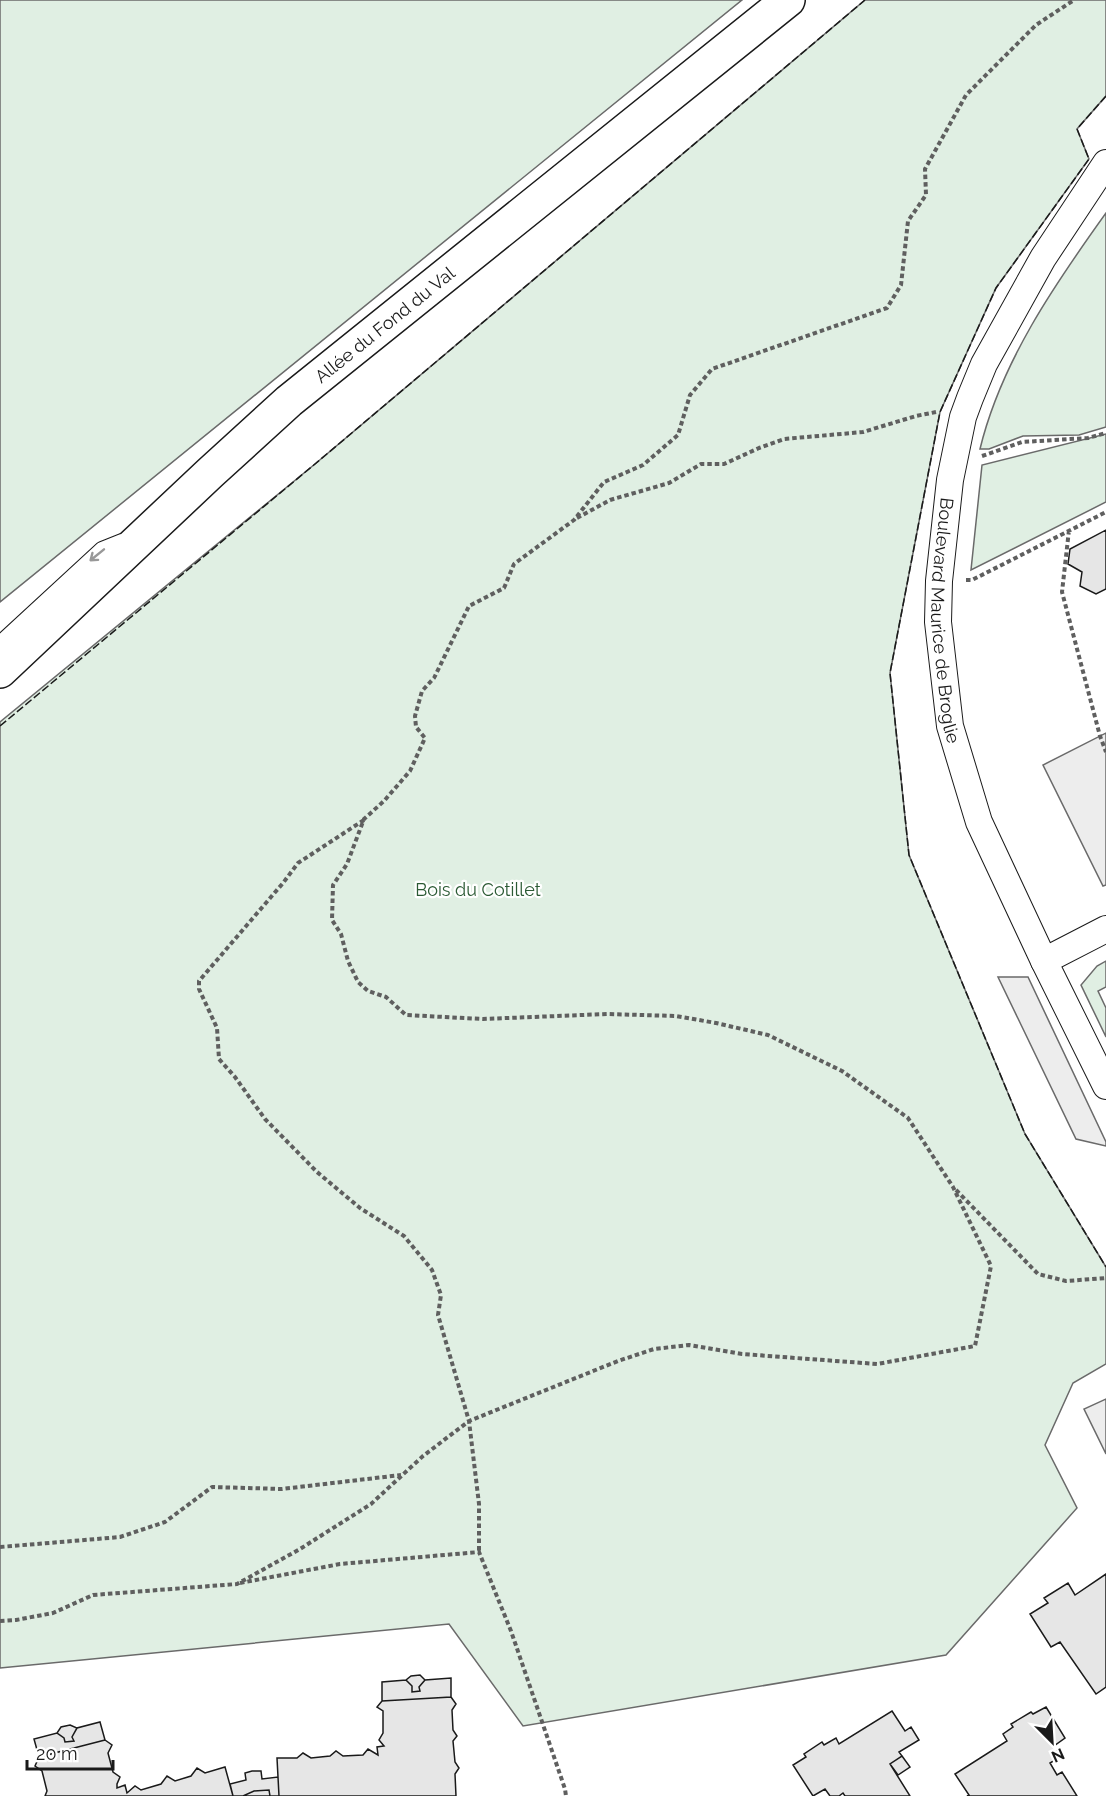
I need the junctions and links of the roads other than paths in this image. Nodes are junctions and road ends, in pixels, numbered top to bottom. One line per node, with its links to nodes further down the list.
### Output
1 (788, 0): 3 (street, Allée du Fond du Val)
2 (1106, 163): 7 (street, Boulevard Maurice de Broglie)
3 (149, 530): 4 (lane, one-way to 4); 5 (street, Allée du Fond du Val)
4 (0, 643)
5 (0, 671)
6 (1106, 929): 7 (street)
7 (1044, 961): 8 (street, Boulevard Maurice de Broglie)
8 (1106, 1086)

